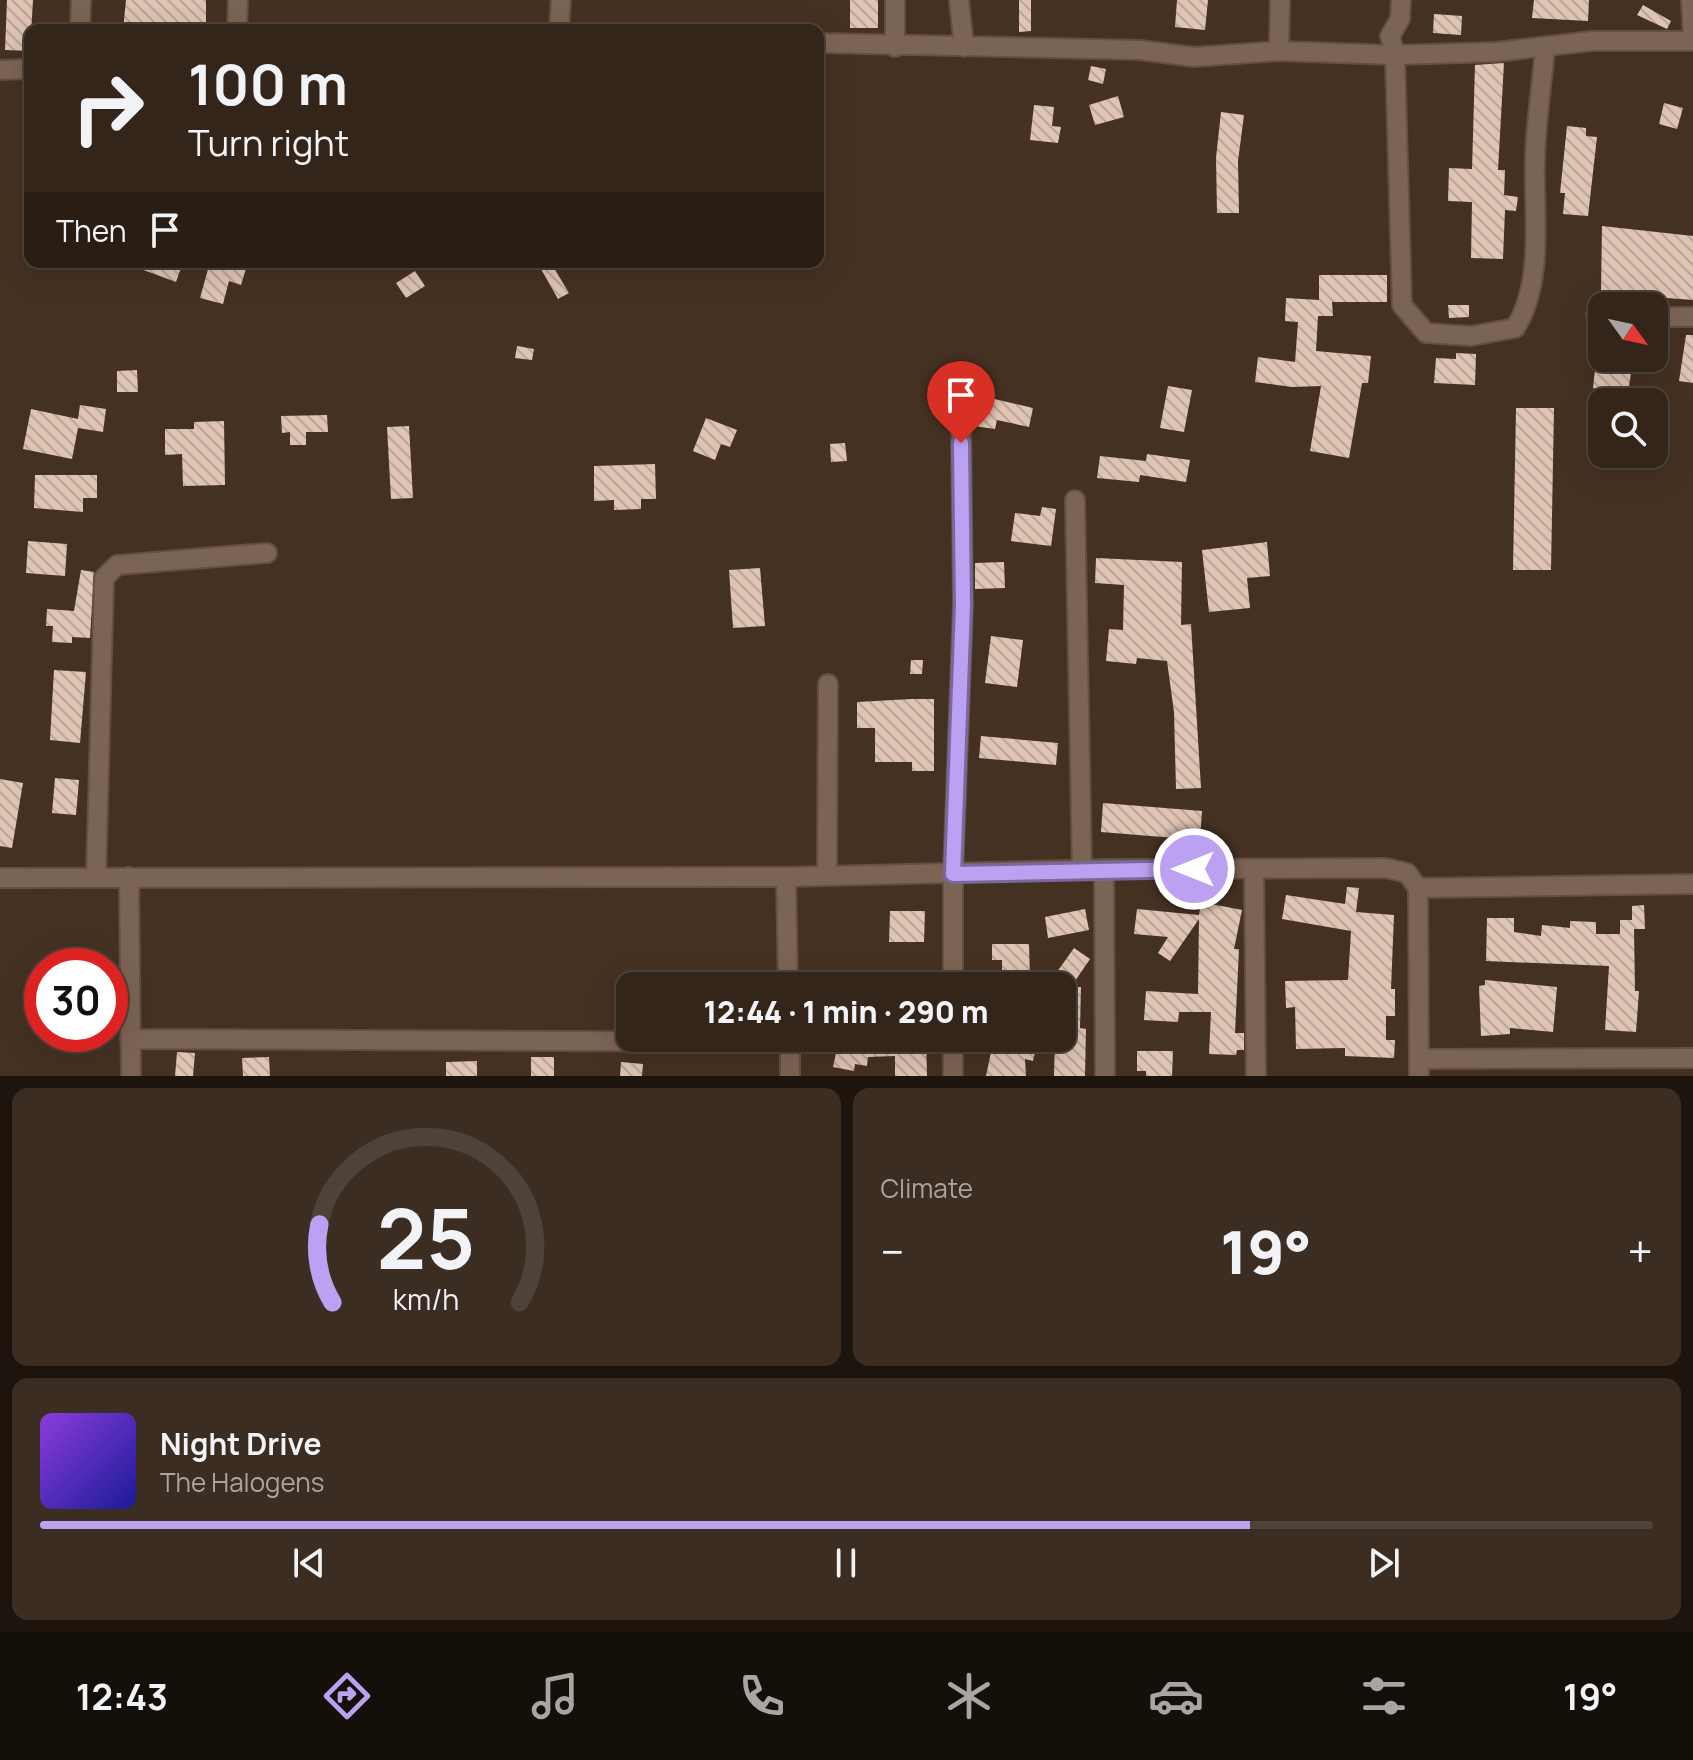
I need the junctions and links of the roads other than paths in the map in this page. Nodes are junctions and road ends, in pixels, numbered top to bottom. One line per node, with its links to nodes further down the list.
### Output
1 (81, 0): 9 (street)
2 (238, 0): 10 (street)
3 (561, 0): 11 (street)
4 (895, 0): 14 (street)
5 (959, 0): 15 (street)
6 (1280, 0): 17 (street)
7 (1401, 0): 18 (street)
8 (1691, 0): 12 (street)
9 (80, 24)
10 (237, 24)
11 (559, 24)
12 (1693, 38): 16 (street)
13 (824, 43): 14 (street)
14 (895, 47): 15 (street)
15 (964, 47): 17 (street)
16 (1545, 48): 18 (street); 18 (street)
17 (1279, 51): 18 (street)
18 (1395, 55)
19 (24, 69): 20 (street)
20 (0, 70)
21 (1668, 317): 22 (street)
22 (1693, 317)
23 (961, 422): 30 (street)
24 (1075, 500): 29 (street)
25 (267, 553): 35 (street)
26 (828, 684): 31 (street)
27 (1104, 869): 28 (street); 29 (street); 49 (street)
28 (1254, 869): 37 (street); 50 (street)
29 (1082, 870): 30 (street)
30 (953, 874): 31 (street); 39 (street)
31 (827, 876): 33 (street)
32 (129, 877): 33 (street); 35 (street); 40 (street)
33 (786, 877): 38 (street)
34 (0, 878): 35 (street)
35 (96, 878)
36 (1693, 884): 37 (street)
37 (1418, 888): 45 (street)
38 (788, 972)
39 (953, 972)
40 (130, 1039): 41 (street); 46 (street)
41 (616, 1040)
42 (790, 1052): 47 (street)
43 (953, 1052): 48 (street)
44 (1693, 1058): 45 (street)
45 (1419, 1068)
46 (131, 1076)
47 (790, 1076)
48 (953, 1076)
49 (1105, 1076)
50 (1256, 1076)

